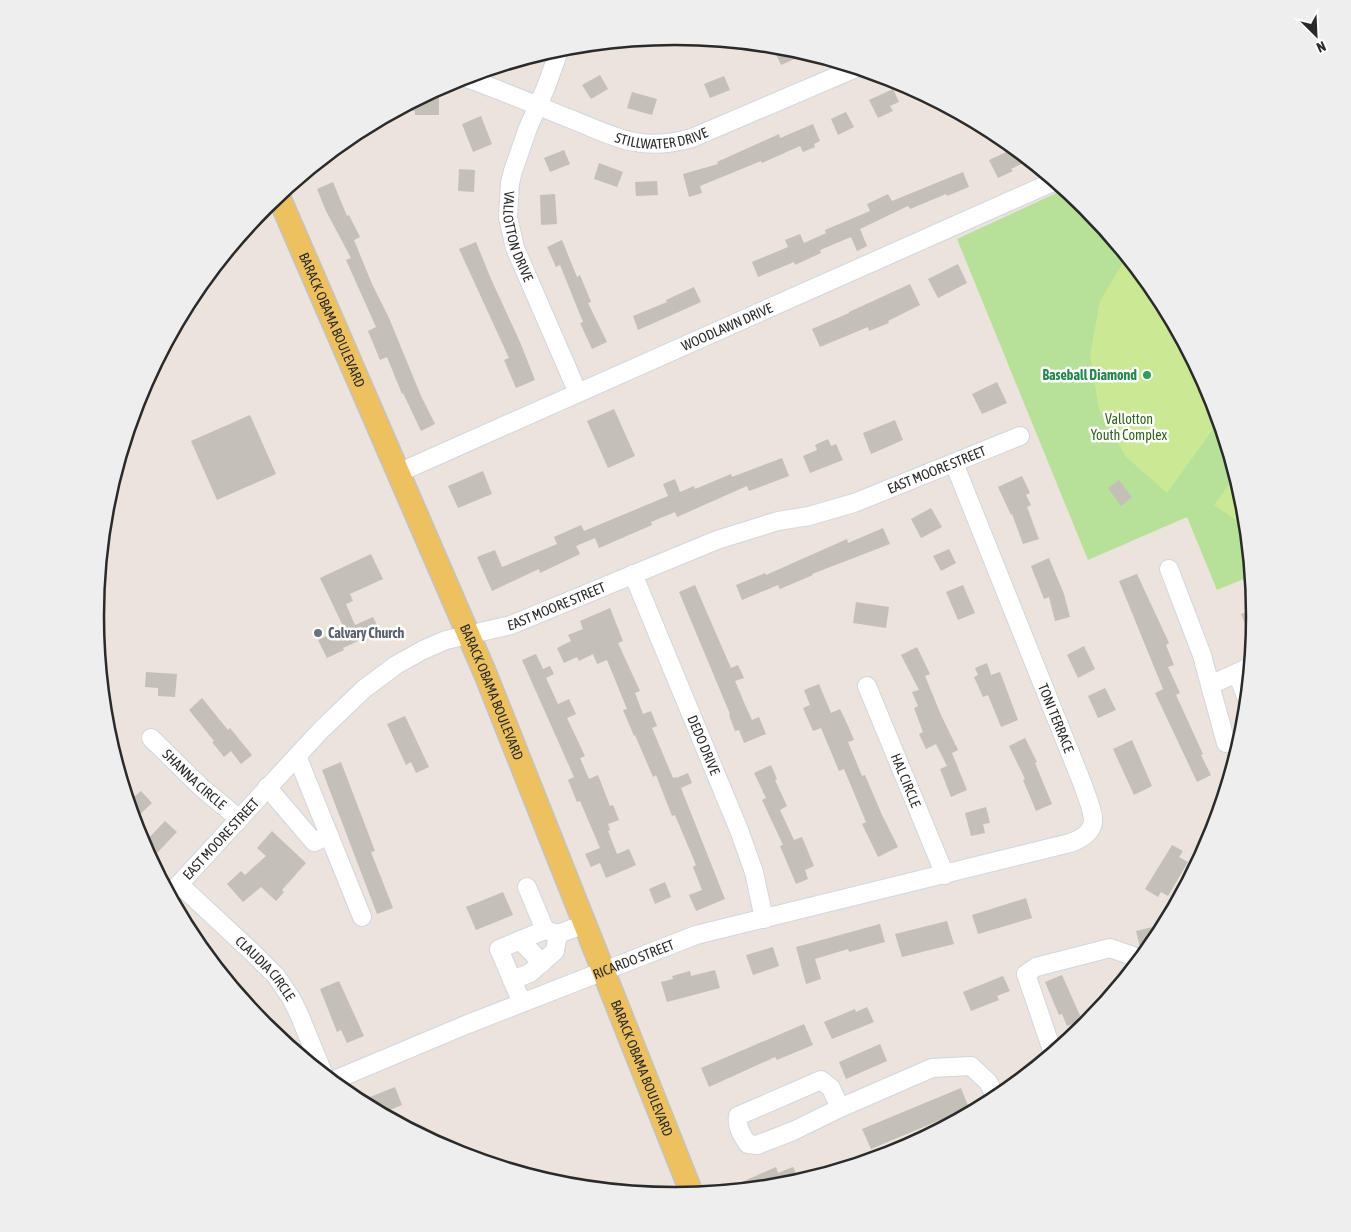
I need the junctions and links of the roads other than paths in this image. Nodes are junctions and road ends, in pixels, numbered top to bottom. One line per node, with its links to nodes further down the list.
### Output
1 (556, 58): 4 (street, VALLOTTON DRIVE)
2 (848, 72): 4 (street, STILLWATER DRIVE)
3 (475, 81): 4 (street, STILLWATER DRIVE)
4 (538, 105): 7 (street, VALLOTTON DRIVE)
5 (1048, 184): 7 (street, WOODLAWN DRIVE)
6 (281, 203): 10 (main road, BARACK OBAMA BOULEVARD)
7 (578, 393): 10 (street, WOODLAWN DRIVE)
8 (1020, 436): 9 (street, EAST MOORE STREET)
9 (954, 463): 12 (street, EAST MOORE STREET); 23 (street, TONI TERRACE)
10 (398, 473): 13 (main road, BARACK OBAMA BOULEVARD)
11 (1168, 569): 15 (street)
12 (632, 574): 13 (street, EAST MOORE STREET); 27 (street, DEDO DRIVE)
13 (467, 636): 19 (street, EAST MOORE STREET); 28 (main road, BARACK OBAMA BOULEVARD)
14 (1244, 670): 15 (street)
15 (1210, 685): 18 (street)
16 (867, 686): 23 (street, HAL CIRCLE)
17 (151, 738): 21 (street, SHANNA CIRCLE)
18 (1226, 743)
19 (296, 756): 20 (street, EAST MOORE STREET); 22 (street)
20 (267, 787): 21 (street, EAST MOORE STREET); 22 (street)
21 (238, 818): 25 (street, EAST MOORE STREET)
22 (329, 835): 26 (street)
23 (946, 875): 27 (street, RICARDO STREET)
24 (527, 888): 29 (street)
25 (174, 889): 37 (street, CLAUDIA CIRCLE)
26 (362, 917)
27 (764, 919): 33 (street, RICARDO STREET)
28 (586, 924): 29 (street); 33 (main road, BARACK OBAMA BOULEVARD)
29 (551, 932): 30 (street); 32 (street)
30 (520, 940): 32 (street); 34 (street)
31 (1134, 956): 36 (street)
32 (542, 963): 34 (street)
33 (604, 971): 35 (street, RICARDO STREET); 41 (main road, BARACK OBAMA BOULEVARD)
34 (512, 980): 35 (street)
35 (522, 1003): 38 (street, RICARDO STREET)
36 (1051, 1046)
37 (318, 1061)
38 (340, 1078)
39 (993, 1091): 40 (street)
40 (840, 1108): 40 (street)
41 (689, 1187)

